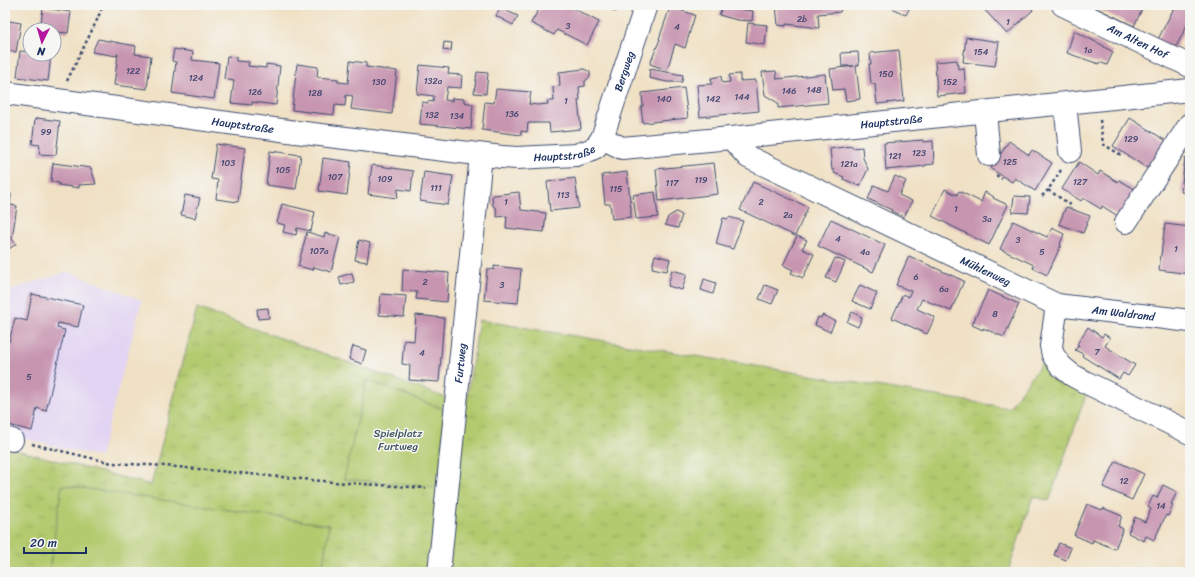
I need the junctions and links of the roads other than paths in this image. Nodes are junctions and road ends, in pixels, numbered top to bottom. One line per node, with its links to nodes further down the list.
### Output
1 (646, 5): 9 (street, Bergweg)
2 (1063, 5): 3 (street, Am Alten Hof)
3 (1190, 66)
4 (1190, 90): 6 (street, Hauptstraße)
5 (5, 92): 12 (street, Hauptstraße)
6 (1065, 104): 7 (street, Hauptstraße); 11 (street)
7 (985, 112): 10 (street, Hauptstraße); 13 (street)
8 (1190, 124): 14 (street)
9 (602, 138): 10 (street, Hauptstraße); 12 (street, Hauptstraße)
10 (731, 138): 15 (street, Mühlenweg)
11 (1070, 151)
12 (481, 155): 18 (street, Furtweg)
13 (989, 155)
14 (1126, 222)
15 (1057, 305): 16 (street, Am Waldrand); 17 (street)
16 (1190, 321)
17 (1190, 433)
18 (439, 572)

